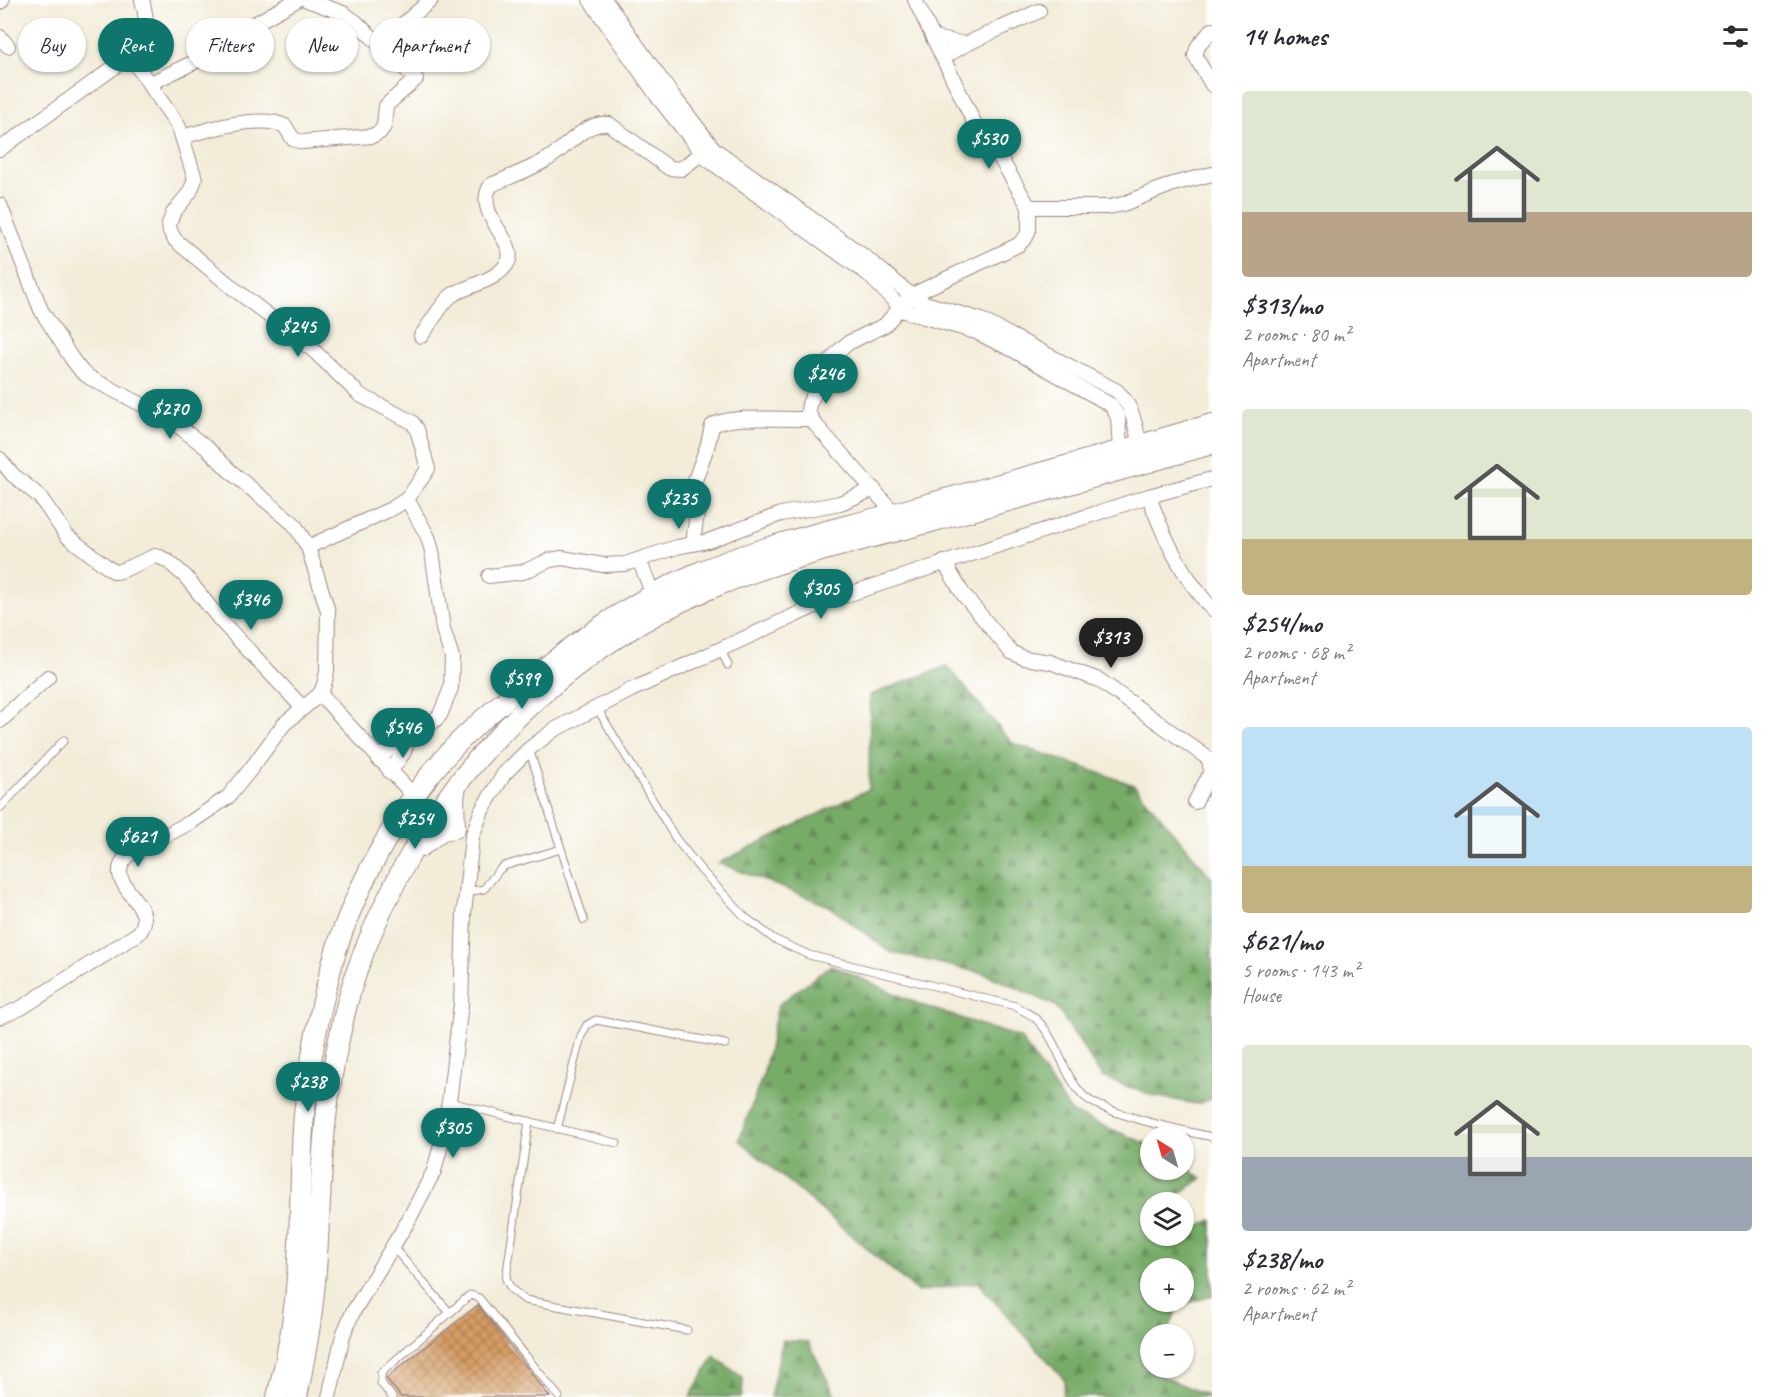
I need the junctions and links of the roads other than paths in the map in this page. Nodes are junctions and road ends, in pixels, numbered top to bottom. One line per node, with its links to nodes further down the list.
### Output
1 (142, 0): 9 (street)
2 (297, 0): 19 (street)
3 (308, 0): 12 (street)
4 (431, 0): 10 (street)
5 (590, 0): 23 (street)
6 (605, 0): 27 (street)
7 (915, 0): 13 (street)
8 (1039, 11): 14 (street)
9 (145, 18)
10 (411, 18)
11 (1212, 30): 20 (street)
12 (370, 35)
13 (933, 38): 14 (street); 15 (street)
14 (966, 44): 15 (street)
15 (943, 58): 26 (street)
16 (108, 72): 22 (street)
17 (141, 72): 19 (street)
18 (409, 72): 21 (street)
19 (149, 84): 21 (street)
20 (1212, 85)
21 (183, 137): 39 (street)
22 (0, 149)
23 (701, 154): 28 (street); 29 (street)
24 (1212, 174): 26 (street)
25 (0, 205): 42 (street)
26 (1029, 207): 27 (street)
27 (910, 296): 28 (street); 33 (street)
28 (899, 307): 30 (street); 34 (street)
29 (421, 336)
30 (810, 418): 37 (street); 41 (street)
31 (1212, 424): 33 (main road)
32 (1212, 444): 60 (main road)
33 (1140, 445): 34 (main road)
34 (1120, 451): 40 (main road)
35 (0, 459): 52 (street)
36 (1212, 480): 38 (street)
37 (874, 489): 40 (street); 41 (street)
38 (1149, 496): 44 (street); 47 (street)
39 (407, 499): 42 (street); 55 (street)
40 (894, 513): 46 (main road)
41 (693, 544): 43 (street)
42 (308, 548): 51 (street)
43 (639, 560): 45 (street); 46 (street)
44 (944, 562): 48 (street); 62 (street)
45 (489, 576)
46 (653, 594): 61 (main road)
47 (1212, 609)
48 (720, 648): 49 (lane); 53 (street)
49 (728, 665)
50 (48, 677): 54 (street)
51 (320, 694): 52 (street); 58 (street)
52 (303, 708): 71 (street)
53 (597, 708): 57 (street); 76 (lane)
54 (0, 721)
55 (409, 736): 58 (street); 59 (street)
56 (64, 740): 63 (lane)
57 (529, 749): 65 (street); 67 (lane)
58 (379, 760): 59 (street)
59 (390, 772): 61 (street)
60 (456, 786): 64 (main road); 65 (main road)
61 (414, 796): 66 (main road)
62 (1195, 802)
63 (0, 808)
64 (434, 815): 65 (street); 66 (main road); 68 (main road)
65 (464, 833): 68 (main road); 69 (street)
66 (382, 849): 81 (main road)
67 (561, 849): 69 (lane); 70 (lane)
68 (410, 855): 82 (main road)
69 (466, 892): 73 (street)
70 (584, 920)
71 (0, 1017)
72 (725, 1044): 75 (lane)
73 (449, 1102): 74 (lane); 78 (street)
74 (529, 1122): 75 (lane); 80 (lane)
75 (557, 1129): 77 (lane)
76 (1212, 1137)
77 (617, 1143)
78 (392, 1246): 79 (lane); 83 (street)
79 (450, 1313): 84 (lane); 85 (lane)
80 (687, 1330)
81 (277, 1397)
82 (297, 1397)
83 (329, 1397)
84 (392, 1397)
85 (560, 1397)

